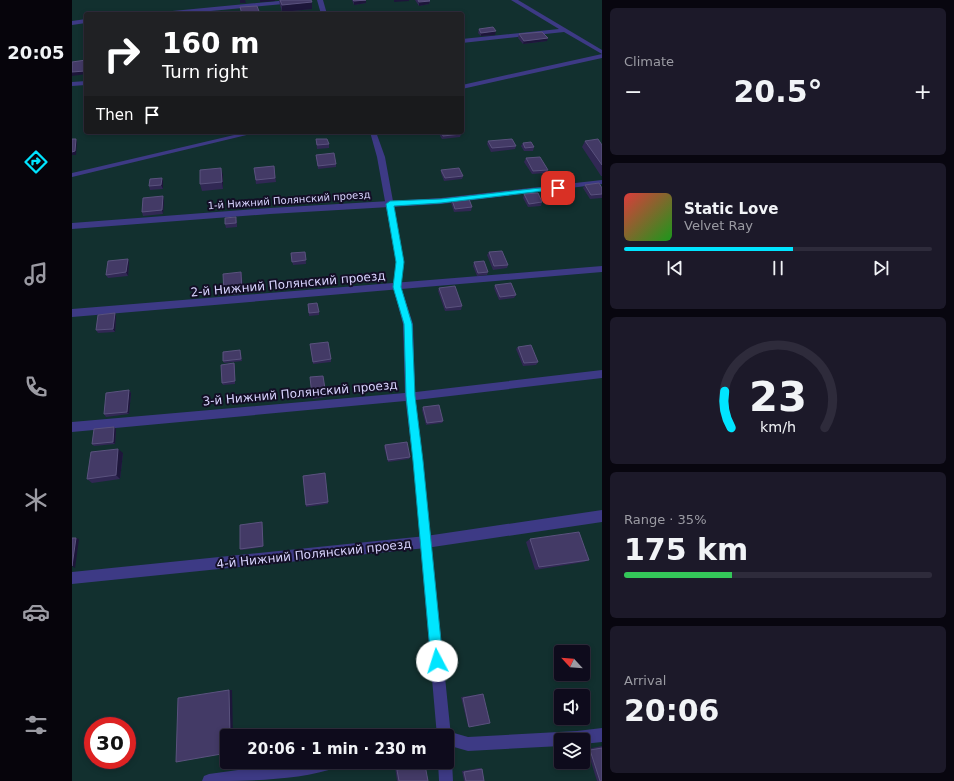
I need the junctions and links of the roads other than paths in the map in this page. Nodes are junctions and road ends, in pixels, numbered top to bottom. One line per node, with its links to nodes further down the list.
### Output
1 (305, 0): 4 (street)
2 (320, 0): 5 (street)
3 (514, 0): 8 (street)
4 (182, 12)
5 (323, 12)
6 (84, 21): 7 (street)
7 (72, 23)
8 (566, 30): 9 (street); 10 (street)
9 (464, 41)
10 (602, 52)
11 (602, 56): 14 (street)
12 (84, 83): 13 (street)
13 (72, 84)
14 (464, 87)
15 (247, 134): 17 (street)
16 (374, 134): 19 (street)
17 (72, 175)
18 (602, 182): 19 (street, 1-й Нижний Полянский проезд)
19 (390, 204): 20 (street, 1-й Нижний Полянский проезд); 22 (street)
20 (72, 226)
21 (602, 269): 22 (street, 2-й Нижний Полянский проезд)
22 (397, 287): 23 (street, 2-й Нижний Полянский проезд); 25 (street)
23 (72, 313)
24 (602, 374): 25 (street, 3-й Нижний Полянский проезд)
25 (410, 396): 26 (street, 3-й Нижний Полянский проезд); 28 (street)
26 (72, 427)
27 (602, 516): 28 (street, 4-й Нижний Полянский проезд)
28 (426, 542): 29 (street, 4-й Нижний Полянский проезд); 30 (street)
29 (72, 578)
30 (443, 729)
31 (602, 735): 32 (street)
32 (454, 740)
33 (299, 769): 35 (street)
34 (445, 769): 36 (street)
35 (209, 781)
36 (446, 781)

